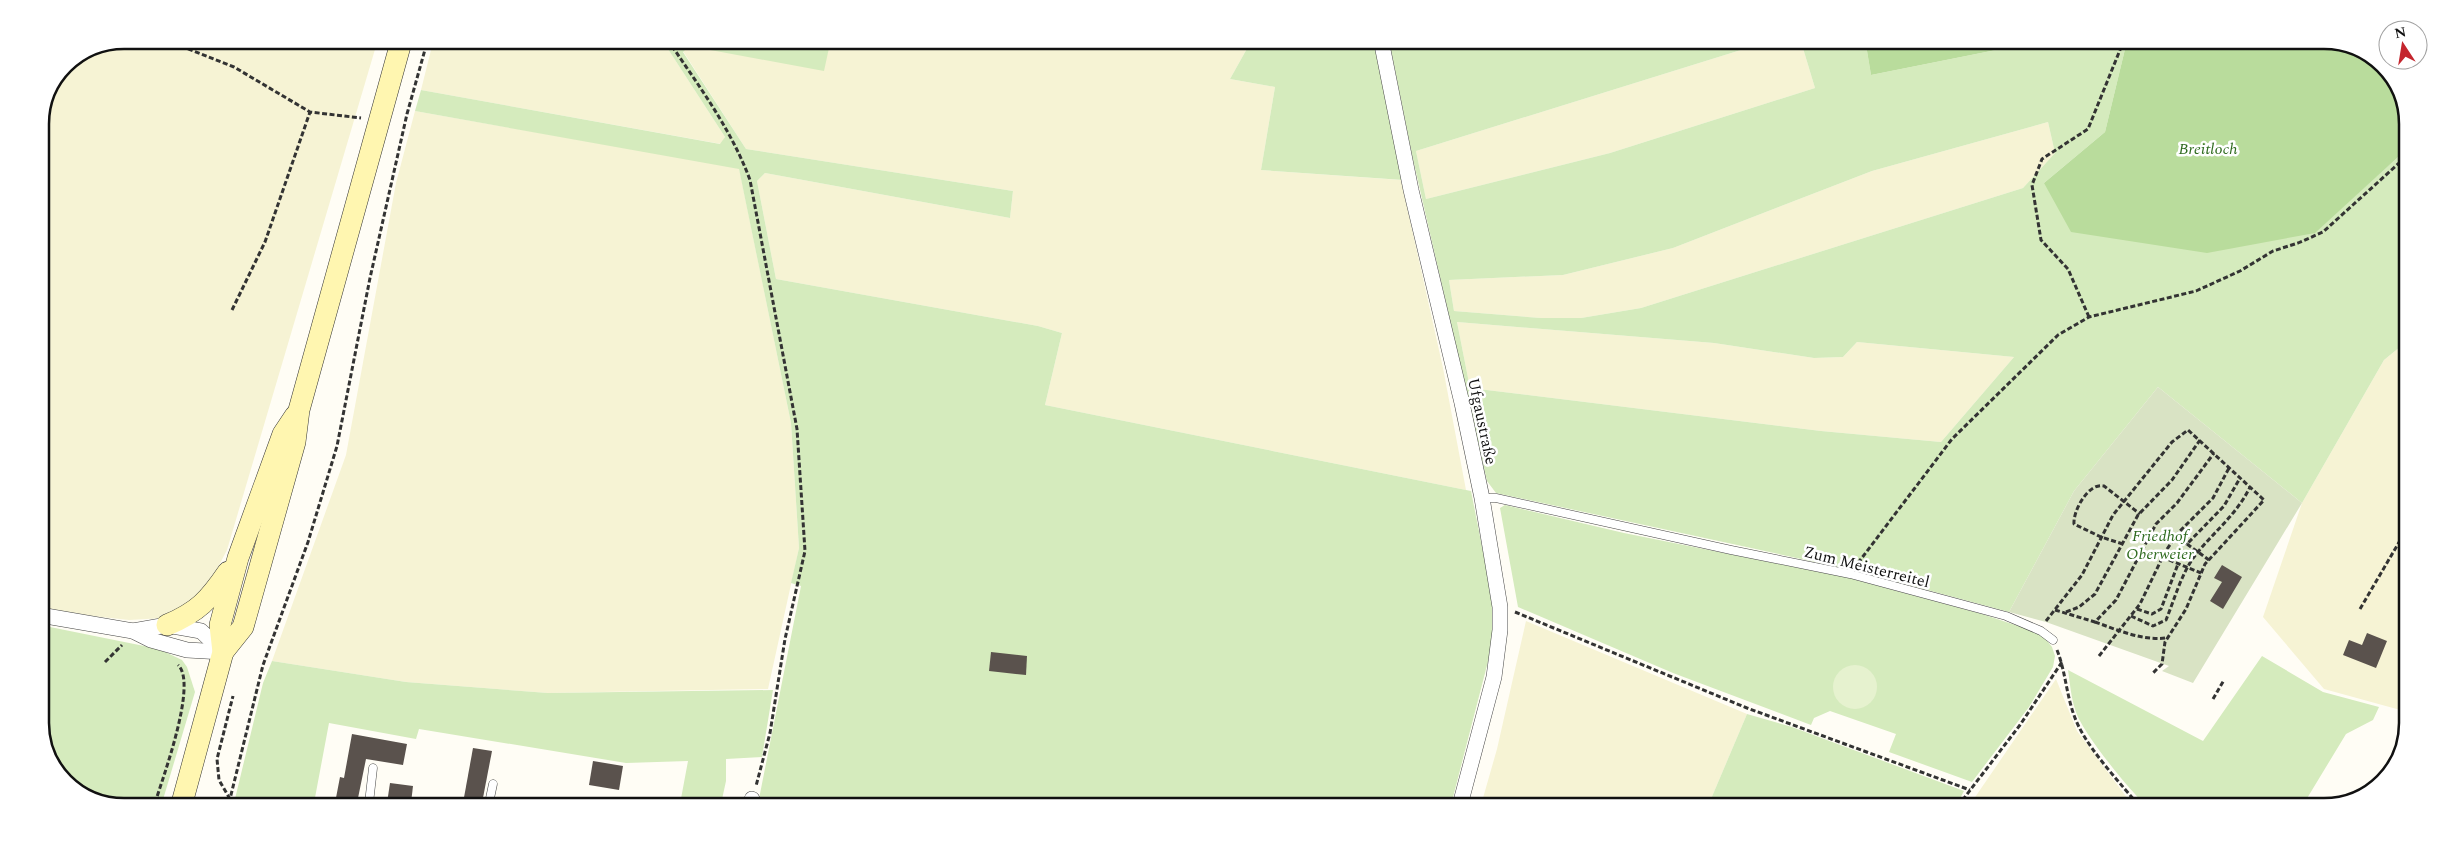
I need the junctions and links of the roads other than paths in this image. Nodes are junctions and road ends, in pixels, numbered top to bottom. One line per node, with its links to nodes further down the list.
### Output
1 (399, 49): 3 (main road)
2 (1383, 49): 4 (street, Ufgaustraße)
3 (300, 410): 5 (main road); 10 (main road)
4 (1482, 498): 9 (lane, Zum Meisterreitel); 16 (street, Ufgaustraße)
5 (238, 558): 7 (main road); 10 (main road)
6 (49, 617): 8 (street)
7 (167, 625): 8 (street); 10 (street)
8 (129, 630): 10 (street)
9 (2052, 640)
10 (223, 652): 13 (main road)
11 (373, 768): 14 (lane)
12 (493, 784): 15 (lane)
13 (183, 798)
14 (370, 798)
15 (490, 798)
16 (1462, 798)

